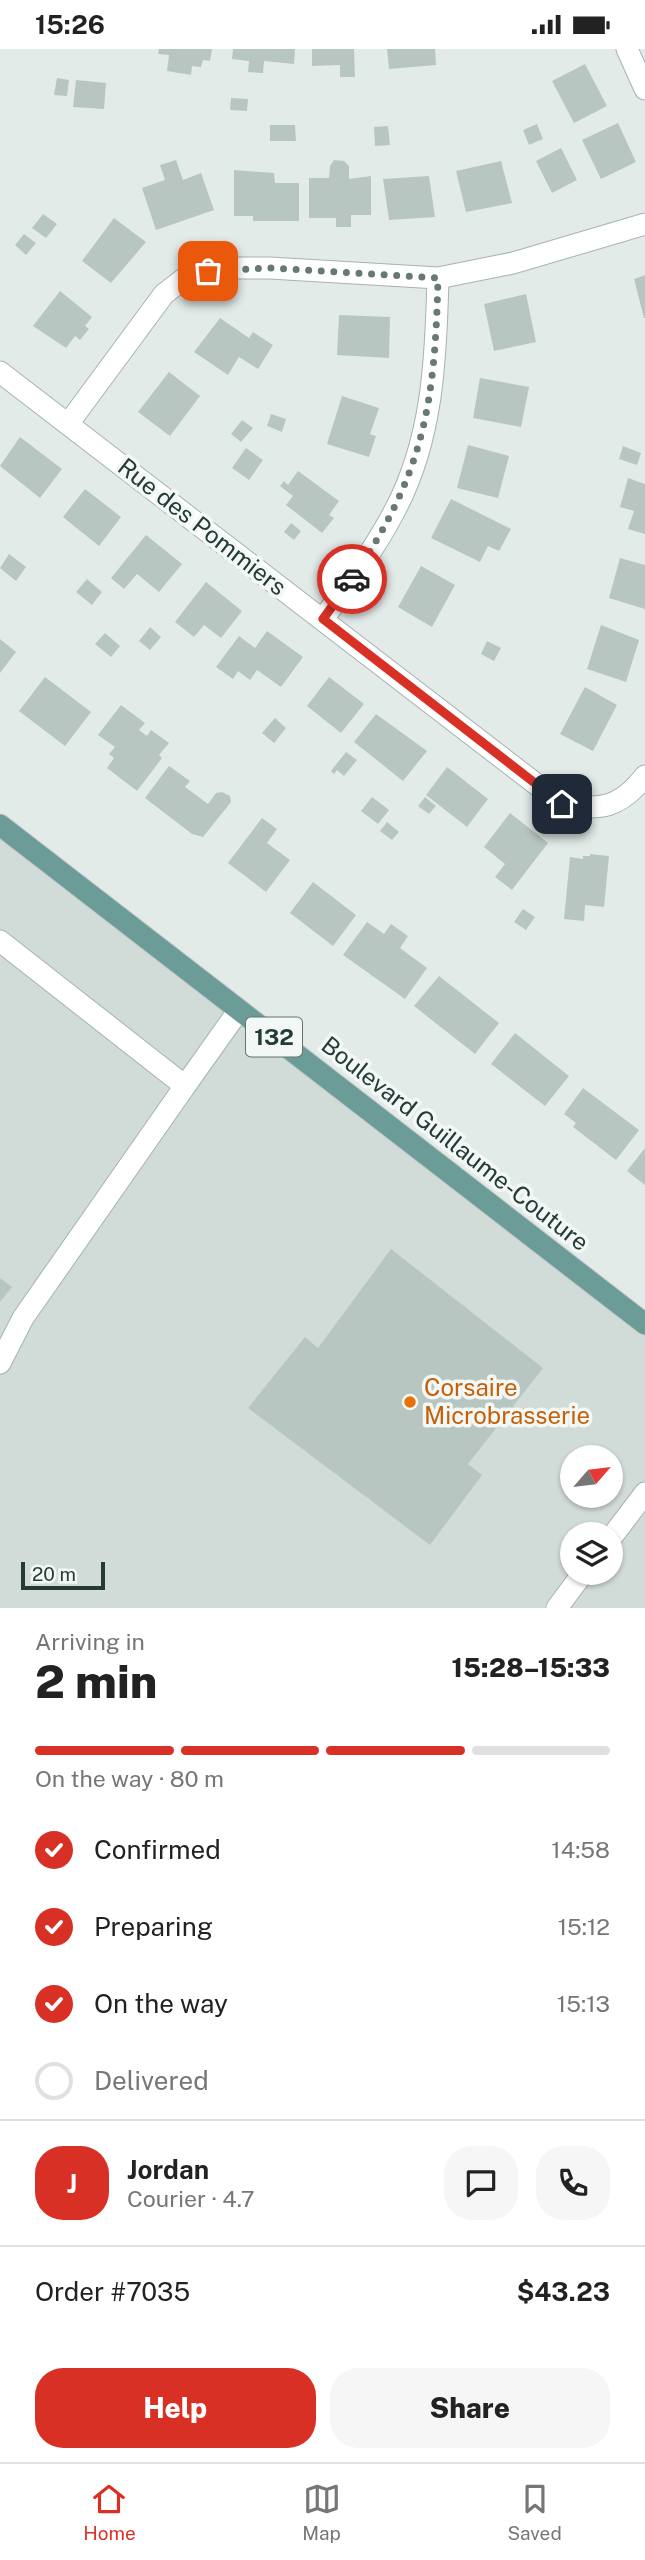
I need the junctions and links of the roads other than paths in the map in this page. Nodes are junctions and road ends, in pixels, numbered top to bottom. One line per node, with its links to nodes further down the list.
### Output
1 (626, 49): 2 (street)
2 (645, 89)
3 (645, 224): 4 (street)
4 (438, 278): 6 (street); 7 (street)
5 (0, 372): 6 (street, Rue des Pommiers)
6 (68, 424): 7 (street, Rue des Pommiers)
7 (323, 619): 8 (street, Rue des Pommiers)
8 (645, 776)
9 (0, 825): 11 (main road, Boulevard Guillaume-Couture / 132)
10 (0, 941): 12 (street)
11 (239, 1010): 12 (street); 13 (main road, Boulevard Guillaume-Couture / 132)
12 (185, 1086): 14 (street)
13 (645, 1324)
14 (0, 1363)
15 (645, 1493): 16 (street)
16 (623, 1522)
17 (574, 1585): 18 (street)
18 (557, 1608)

